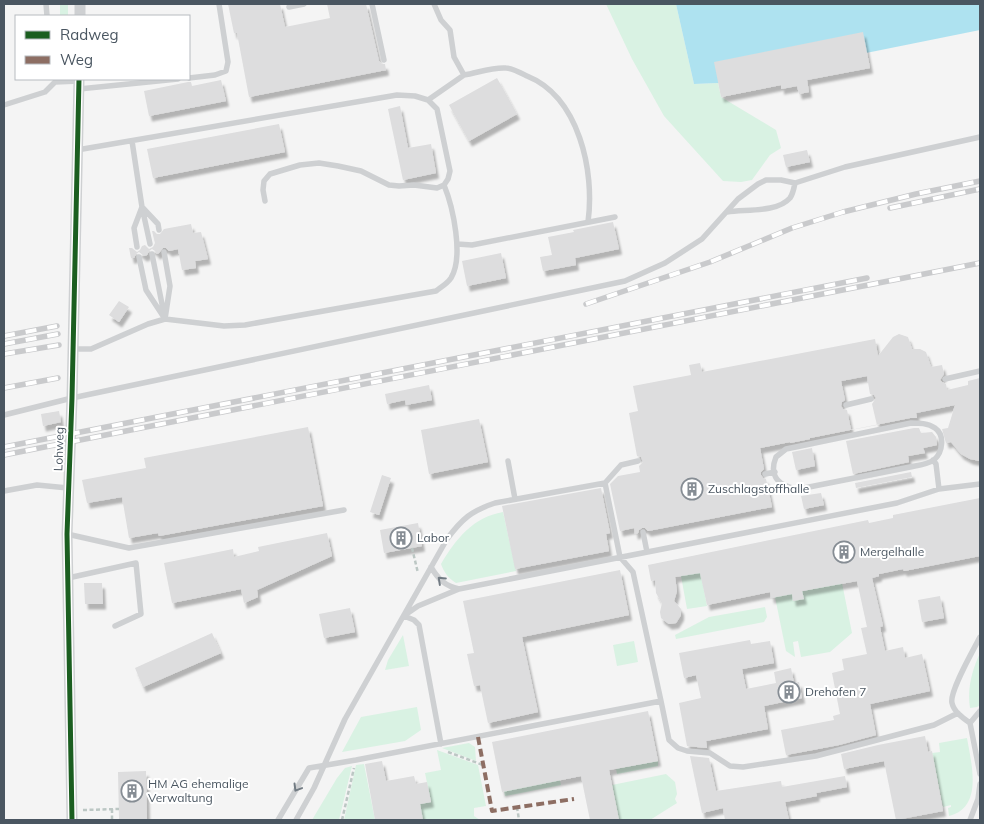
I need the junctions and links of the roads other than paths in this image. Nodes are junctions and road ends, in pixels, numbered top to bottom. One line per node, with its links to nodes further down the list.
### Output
1 (219, 4): 8 (lane)
2 (304, 4): 5 (lane)
3 (372, 4): 6 (lane)
4 (434, 4): 7 (lane)
5 (289, 7)
6 (384, 60)
7 (464, 75): 12 (lane); 23 (lane)
8 (190, 78)
9 (153, 80): 11 (lane)
10 (51, 82): 11 (lane); 13 (lane)
11 (79, 83): 16 (street, Lohweg)
12 (428, 100): 15 (lane); 18 (lane)
13 (4, 105)
14 (980, 137): 17 (lane)
15 (132, 141): 16 (lane); 20 (lane)
16 (77, 150): 32 (street, Lohweg)
17 (795, 183): 21 (lane); 21 (lane)
18 (444, 185): 19 (lane); 26 (lane)
19 (265, 202)
20 (142, 207): 24 (lane); 25 (lane); 27 (lane)
21 (727, 212): 35 (lane)
22 (615, 217): 23 (lane)
23 (588, 222): 26 (lane)
24 (159, 230)
25 (150, 244)
26 (457, 244): 31 (lane)
27 (137, 247)
28 (164, 252): 31 (lane)
29 (152, 254): 31 (lane)
30 (139, 257): 31 (lane)
31 (165, 319): 32 (lane)
32 (73, 349): 35 (street, Lohweg)
33 (980, 372): 34 (lane)
34 (945, 379)
35 (72, 398): 38 (lane); 46 (street, Lohweg)
36 (871, 399): 37 (lane)
37 (846, 406)
38 (4, 415)
39 (933, 460): 42 (lane); 42 (lane); 47 (lane)
40 (508, 461): 49 (lane)
41 (638, 461): 44 (lane)
42 (775, 472): 43 (lane)
43 (765, 474)
44 (605, 483): 49 (lane); 54 (lane)
45 (980, 484): 47 (lane)
46 (68, 488): 48 (lane); 52 (street, Lohweg)
47 (939, 490): 53 (lane)
48 (4, 491)
49 (516, 499): 55 (lane)
50 (344, 510): 52 (lane)
51 (643, 532): 53 (lane)
52 (67, 534): 56 (street, Lohweg)
53 (647, 552): 54 (lane)
54 (620, 557): 57 (lane); 61 (lane)
55 (430, 567): 57 (lane, one-way to 55); 58 (lane)
56 (68, 578): 59 (lane); 70 (street, Lohweg)
57 (459, 589): 58 (lane)
58 (404, 616): 65 (lane); 66 (lane)
59 (115, 626)
60 (980, 637): 63 (lane)
61 (661, 701): 63 (lane); 65 (lane)
62 (980, 711): 64 (lane)
63 (958, 714): 64 (lane)
64 (970, 723): 67 (lane)
65 (442, 744): 66 (lane)
66 (323, 766): 71 (lane, one-way to 71); 72 (lane)
67 (980, 774)
68 (980, 784): 69 (lane)
69 (980, 791): 73 (lane)
70 (72, 815)
71 (278, 820)
72 (296, 820)
73 (970, 820)

